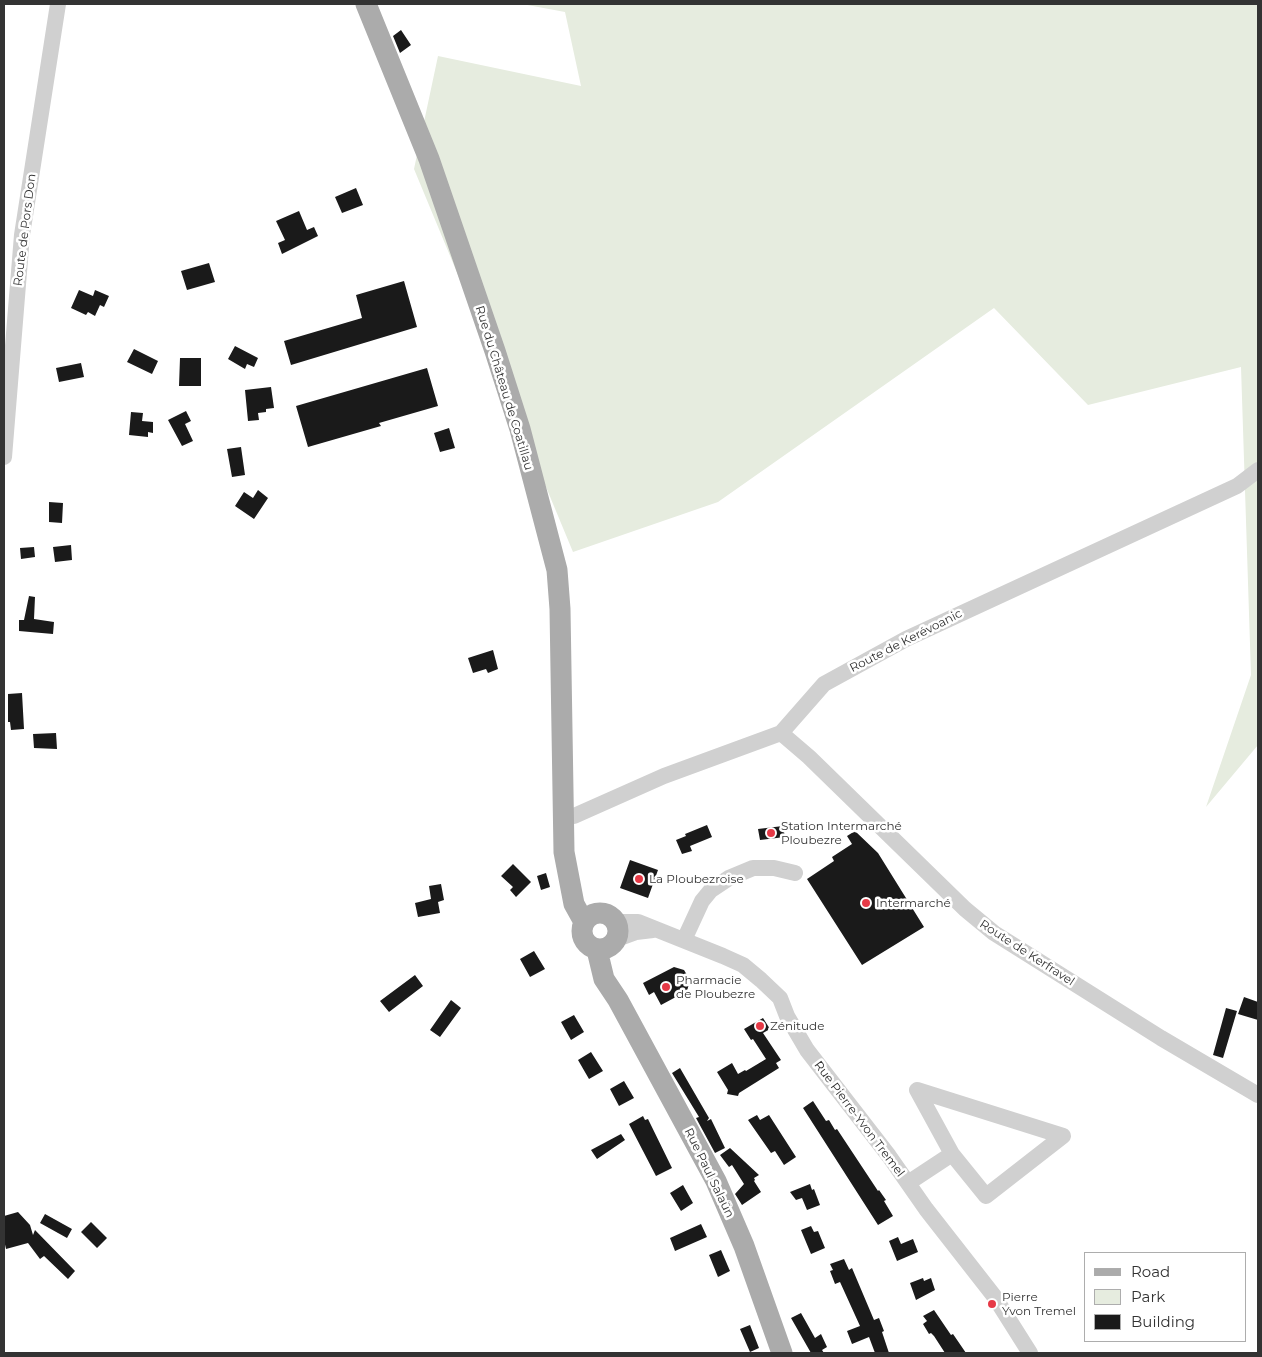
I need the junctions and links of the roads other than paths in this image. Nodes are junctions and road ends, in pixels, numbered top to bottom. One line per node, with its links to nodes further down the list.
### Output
1 (58, 4): 3 (street, Route de Pors Don)
2 (366, 4): 6 (main road, Rue du Château de Coatillau)
3 (4, 457)
4 (1258, 470): 5 (street, Route de Kerévoanic)
5 (781, 732): 6 (street, Route de Kerévoanic); 10 (street, Route de Kerfravel)
6 (563, 818): 8 (main road)
7 (795, 873): 9 (street)
8 (604, 932): 9 (street, Rue Pierre-Yvon Tremel); 13 (main road, Rue Paul Salaün)
9 (684, 940): 12 (street, Rue Pierre-Yvon Tremel)
10 (1258, 1095)
11 (952, 1154): 11 (street); 12 (street)
12 (908, 1183): 14 (street, Rue Pierre-Yvon Tremel)
13 (782, 1353)
14 (1030, 1353)

